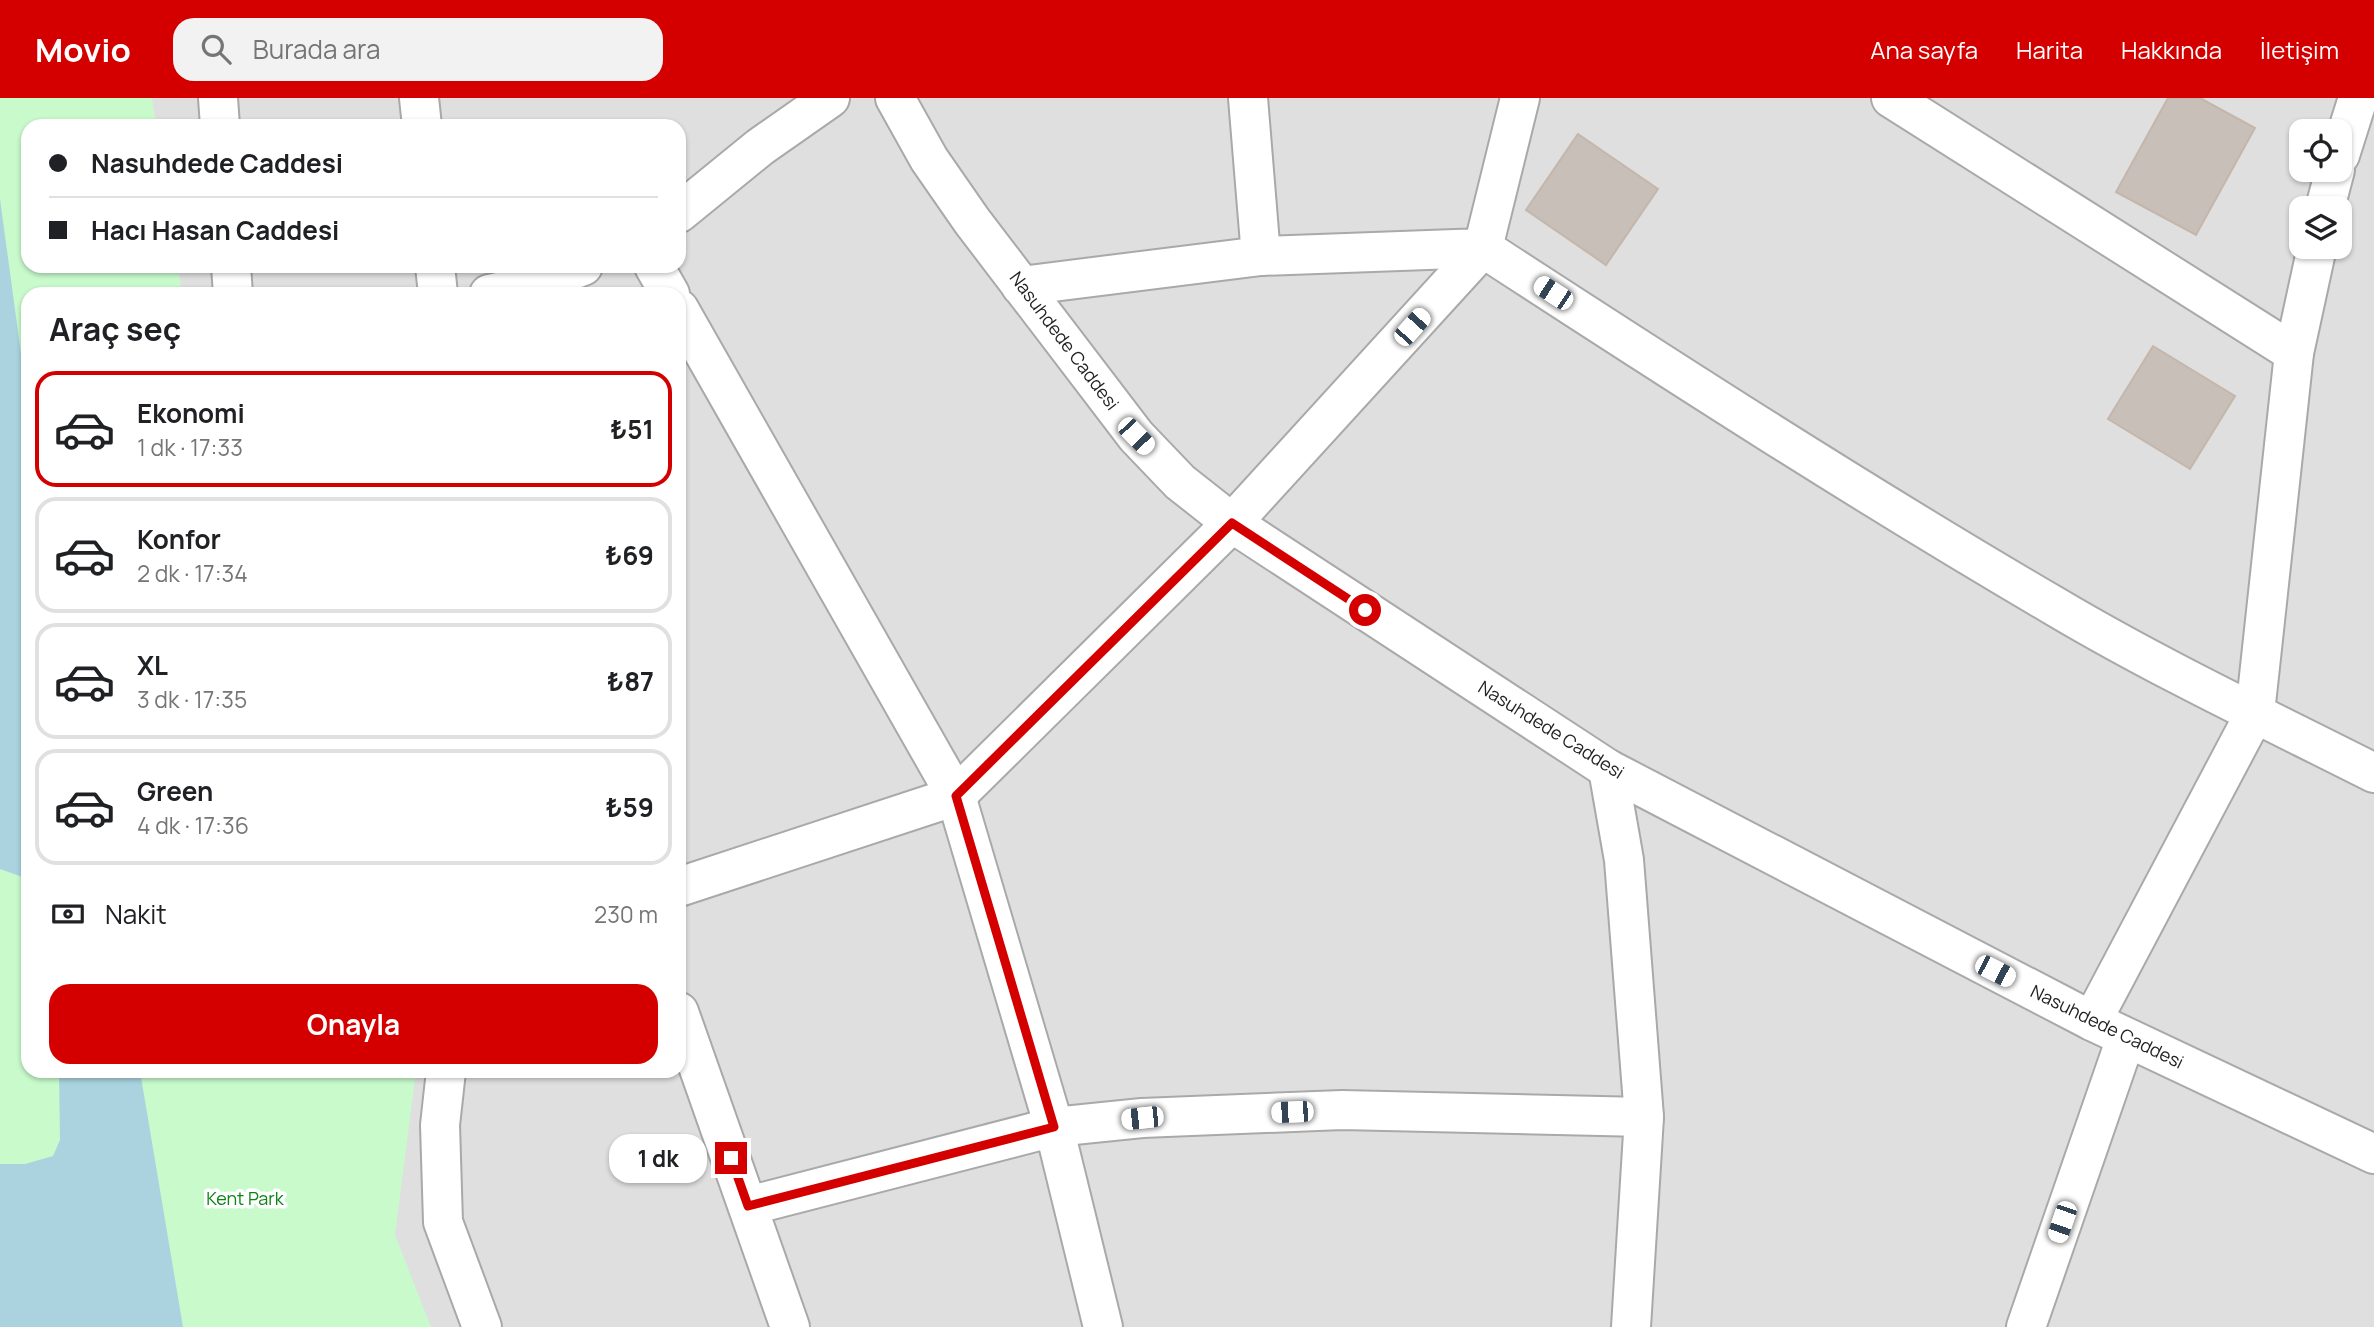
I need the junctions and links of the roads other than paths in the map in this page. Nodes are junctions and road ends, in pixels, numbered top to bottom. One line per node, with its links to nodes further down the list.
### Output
1 (218, 98): 9 (street)
2 (419, 98): 10 (street)
3 (830, 98): 12 (street)
4 (895, 98): 17 (street, Nasuhdede Caddesi)
5 (1248, 98): 14 (street)
6 (1520, 98): 13 (street)
7 (1891, 98): 20 (street)
8 (2358, 98): 11 (street)
9 (220, 119)
10 (421, 119)
11 (2351, 119)
12 (686, 207)
13 (1483, 248): 14 (street); 21 (street); 22 (street)
14 (1261, 256): 17 (street)
15 (2314, 259): 20 (street)
16 (565, 273): 18 (street)
17 (1021, 286): 21 (street, Nasuhdede Caddesi)
18 (521, 287)
19 (686, 321): 25 (street)
20 (2294, 353): 22 (street)
21 (1232, 523): 23 (street, Nasuhdede Caddesi); 25 (street)
22 (2255, 713): 24 (street); 27 (street)
23 (1608, 769): 27 (street, Nasuhdede Caddesi); 30 (street)
24 (2374, 773)
25 (956, 796): 26 (street); 31 (street)
26 (686, 885)
27 (2109, 1029): 32 (street, Nasuhdede Caddesi); 38 (street)
28 (686, 1032): 33 (street)
29 (445, 1078): 34 (street)
30 (1644, 1116): 31 (street); 37 (street)
31 (1054, 1127): 33 (street); 36 (street)
32 (2374, 1154)
33 (748, 1206): 35 (street)
34 (482, 1327)
35 (790, 1327)
36 (1103, 1327)
37 (1631, 1327)
38 (2026, 1327)

